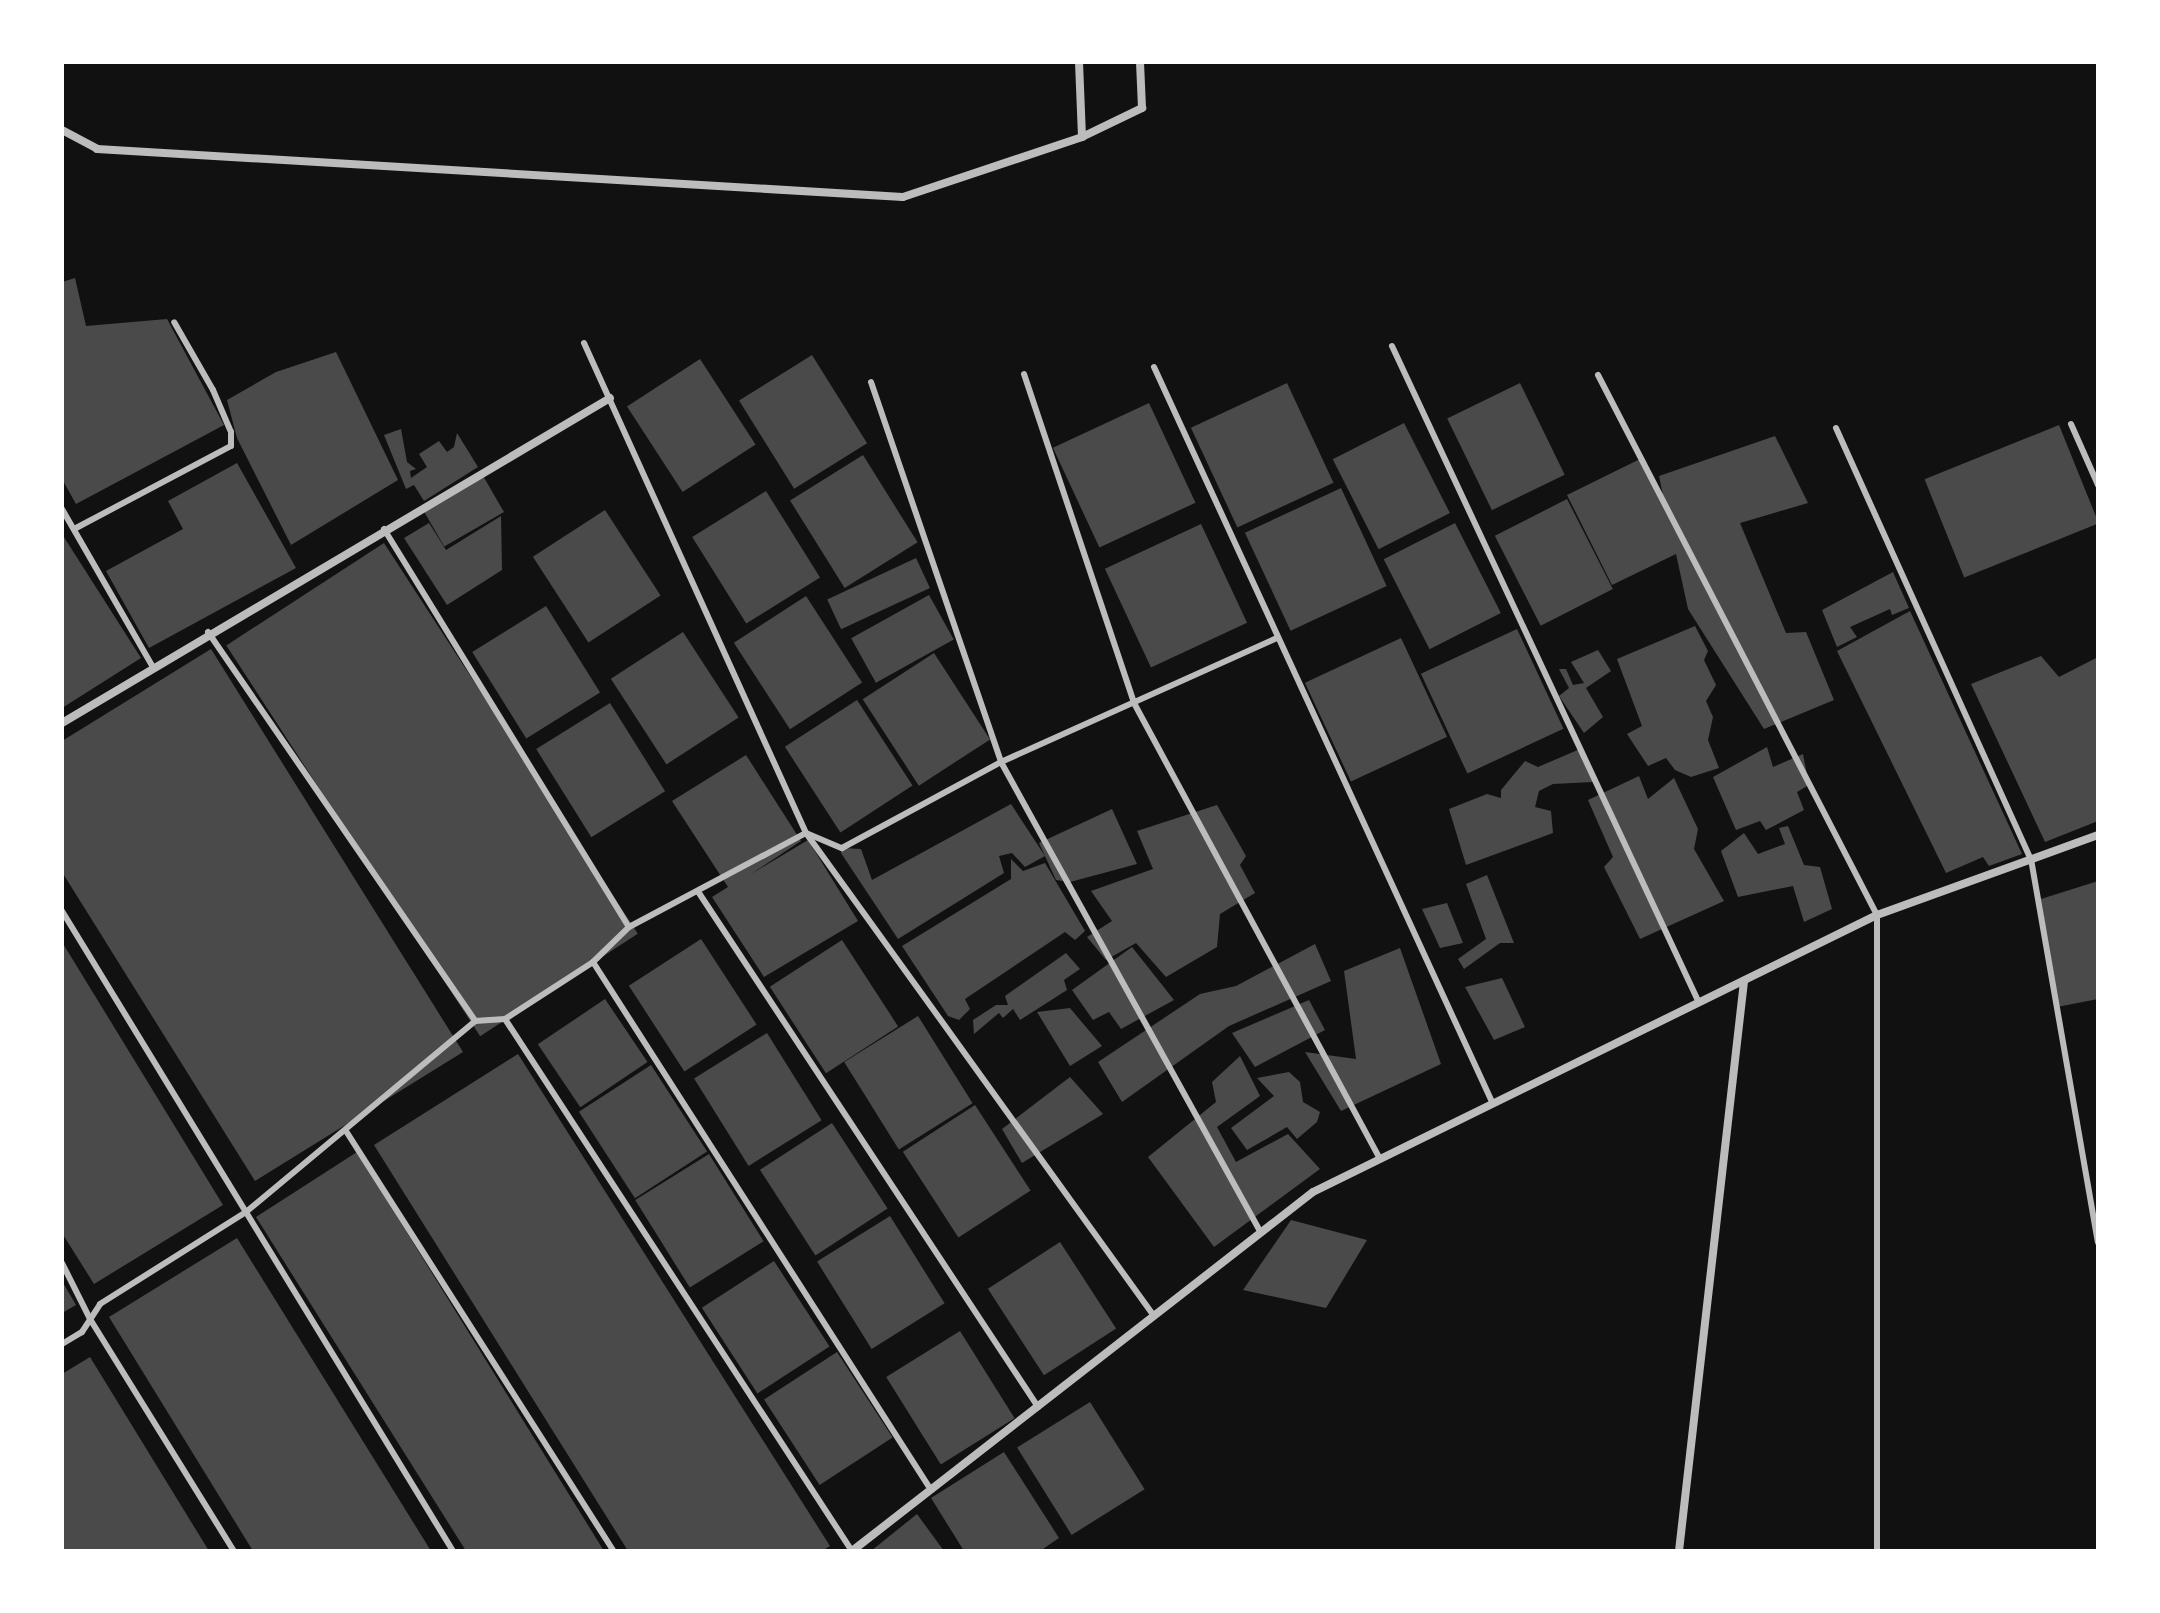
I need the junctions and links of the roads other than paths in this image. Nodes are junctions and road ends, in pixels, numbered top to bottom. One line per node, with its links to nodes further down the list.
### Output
1 (1079, 62): 4 (street)
2 (1140, 62): 4 (street)
3 (62, 130): 4 (street)
4 (1082, 137)
5 (174, 322): 17 (lane)
6 (584, 343): 12 (lane)
7 (1392, 346): 34 (lane)
8 (1154, 367): 20 (lane)
9 (1024, 374): 22 (lane)
10 (1598, 375): 30 (lane)
11 (871, 382): 24 (lane)
12 (610, 398): 18 (street); 25 (lane)
13 (2071, 424): 15 (lane)
14 (1836, 428): 27 (lane)
15 (2098, 485)
16 (62, 509): 17 (lane)
17 (76, 528): 21 (lane)
18 (384, 529): 19 (street); 31 (lane)
19 (208, 632): 21 (street); 36 (lane)
20 (1277, 638): 22 (lane); 37 (lane)
21 (153, 667): 23 (street)
22 (1134, 703): 24 (lane); 39 (lane)
23 (62, 723)
24 (1001, 762): 25 (lane); 41 (lane)
25 (806, 833): 28 (lane); 44 (lane)
26 (2098, 835): 27 (street)
27 (2031, 859): 30 (street); 42 (lane)
28 (699, 893): 31 (lane); 47 (lane)
29 (62, 911): 40 (lane)
30 (1877, 915): 33 (street); 54 (lane)
31 (629, 927): 32 (lane)
32 (593, 962): 35 (lane); 48 (lane)
33 (1744, 981): 34 (street); 53 (street)
34 (1699, 1003): 37 (street)
35 (505, 1019): 36 (lane); 52 (lane)
36 (475, 1021): 38 (lane)
37 (1493, 1104): 39 (street)
38 (346, 1131): 40 (lane); 51 (lane)
39 (1380, 1159): 41 (street)
40 (246, 1212): 45 (lane); 50 (lane)
41 (1261, 1233): 44 (street)
42 (2098, 1242)
43 (62, 1263): 45 (lane)
44 (1154, 1316): 47 (street)
45 (90, 1319): 46 (lane); 49 (lane)
46 (62, 1344)
47 (1038, 1407): 48 (street)
48 (931, 1490): 52 (street)
49 (234, 1551)
50 (453, 1551)
51 (614, 1551)
52 (852, 1551)
53 (1679, 1551)
54 (1877, 1551)

